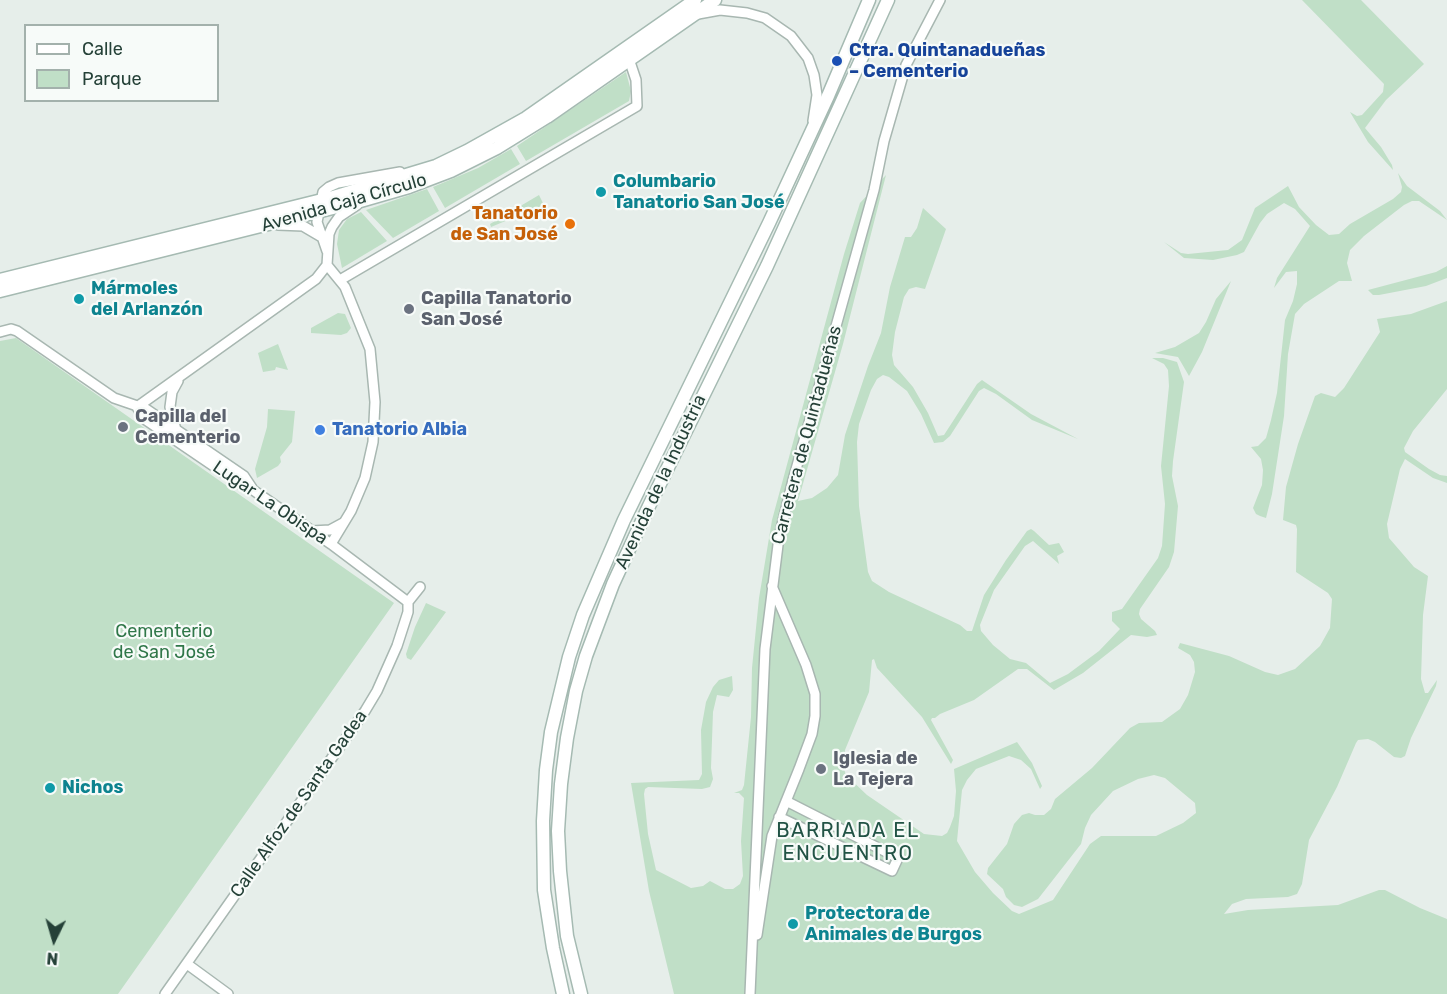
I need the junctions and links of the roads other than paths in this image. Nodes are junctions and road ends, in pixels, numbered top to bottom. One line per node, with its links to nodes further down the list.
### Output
1 (695, 0): 10 (main road, Avenida Caja Círculo)
2 (715, 0): 6 (main road, Avenida Caja Círculo)
3 (869, 0): 9 (main road, Avenida de la Industria)
4 (888, 0): 35 (main road, Avenida de la Industria)
5 (940, 0): 25 (street, Carretera de Quintadueñas)
6 (692, 15): 7 (main road, Avenida Caja Círculo); 9 (street, Avenida de la Industria)
7 (629, 59): 8 (main road, Avenida Caja Círculo); 15 (street)
8 (394, 192): 10 (main road, Avenida Caja Círculo); 12 (street)
9 (781, 197): 34 (main road, Avenida de la Industria)
10 (315, 205): 11 (main road, Avenida Caja Círculo); 12 (street); 14 (main road, Avenida Caja Círculo)
11 (267, 225): 12 (street); 16 (main road, Avenida Caja Círculo)
12 (324, 235): 13 (street)
13 (327, 265): 15 (street); 18 (street)
14 (0, 280)
15 (340, 280): 22 (street)
16 (0, 291)
17 (0, 332): 19 (street, Lugar La Obispa)
18 (182, 377): 19 (street); 20 (street)
19 (137, 407): 20 (street); 21 (street, Lugar La Obispa)
20 (176, 430): 21 (street)
21 (253, 490): 23 (street, Lugar La Obispa)
22 (345, 522): 23 (street); 24 (street)
23 (312, 531): 24 (street, Lugar La Obispa)
24 (331, 544): 27 (street, Lugar La Obispa)
25 (772, 586): 28 (street); 30 (street, Carretera de Quintadueñas)
26 (420, 587): 27 (street)
27 (408, 602): 31 (street, Calle Alfoz de Santa Gadea)
28 (786, 801): 29 (street); 29 (street)
29 (779, 817): 30 (street)
30 (752, 946): 36 (street, Carretera de Quintadueñas)
31 (186, 964): 32 (street, Calle Alfoz de Santa Gadea); 33 (street)
32 (165, 994)
33 (228, 994)
34 (563, 994)
35 (580, 994)
36 (750, 994)

